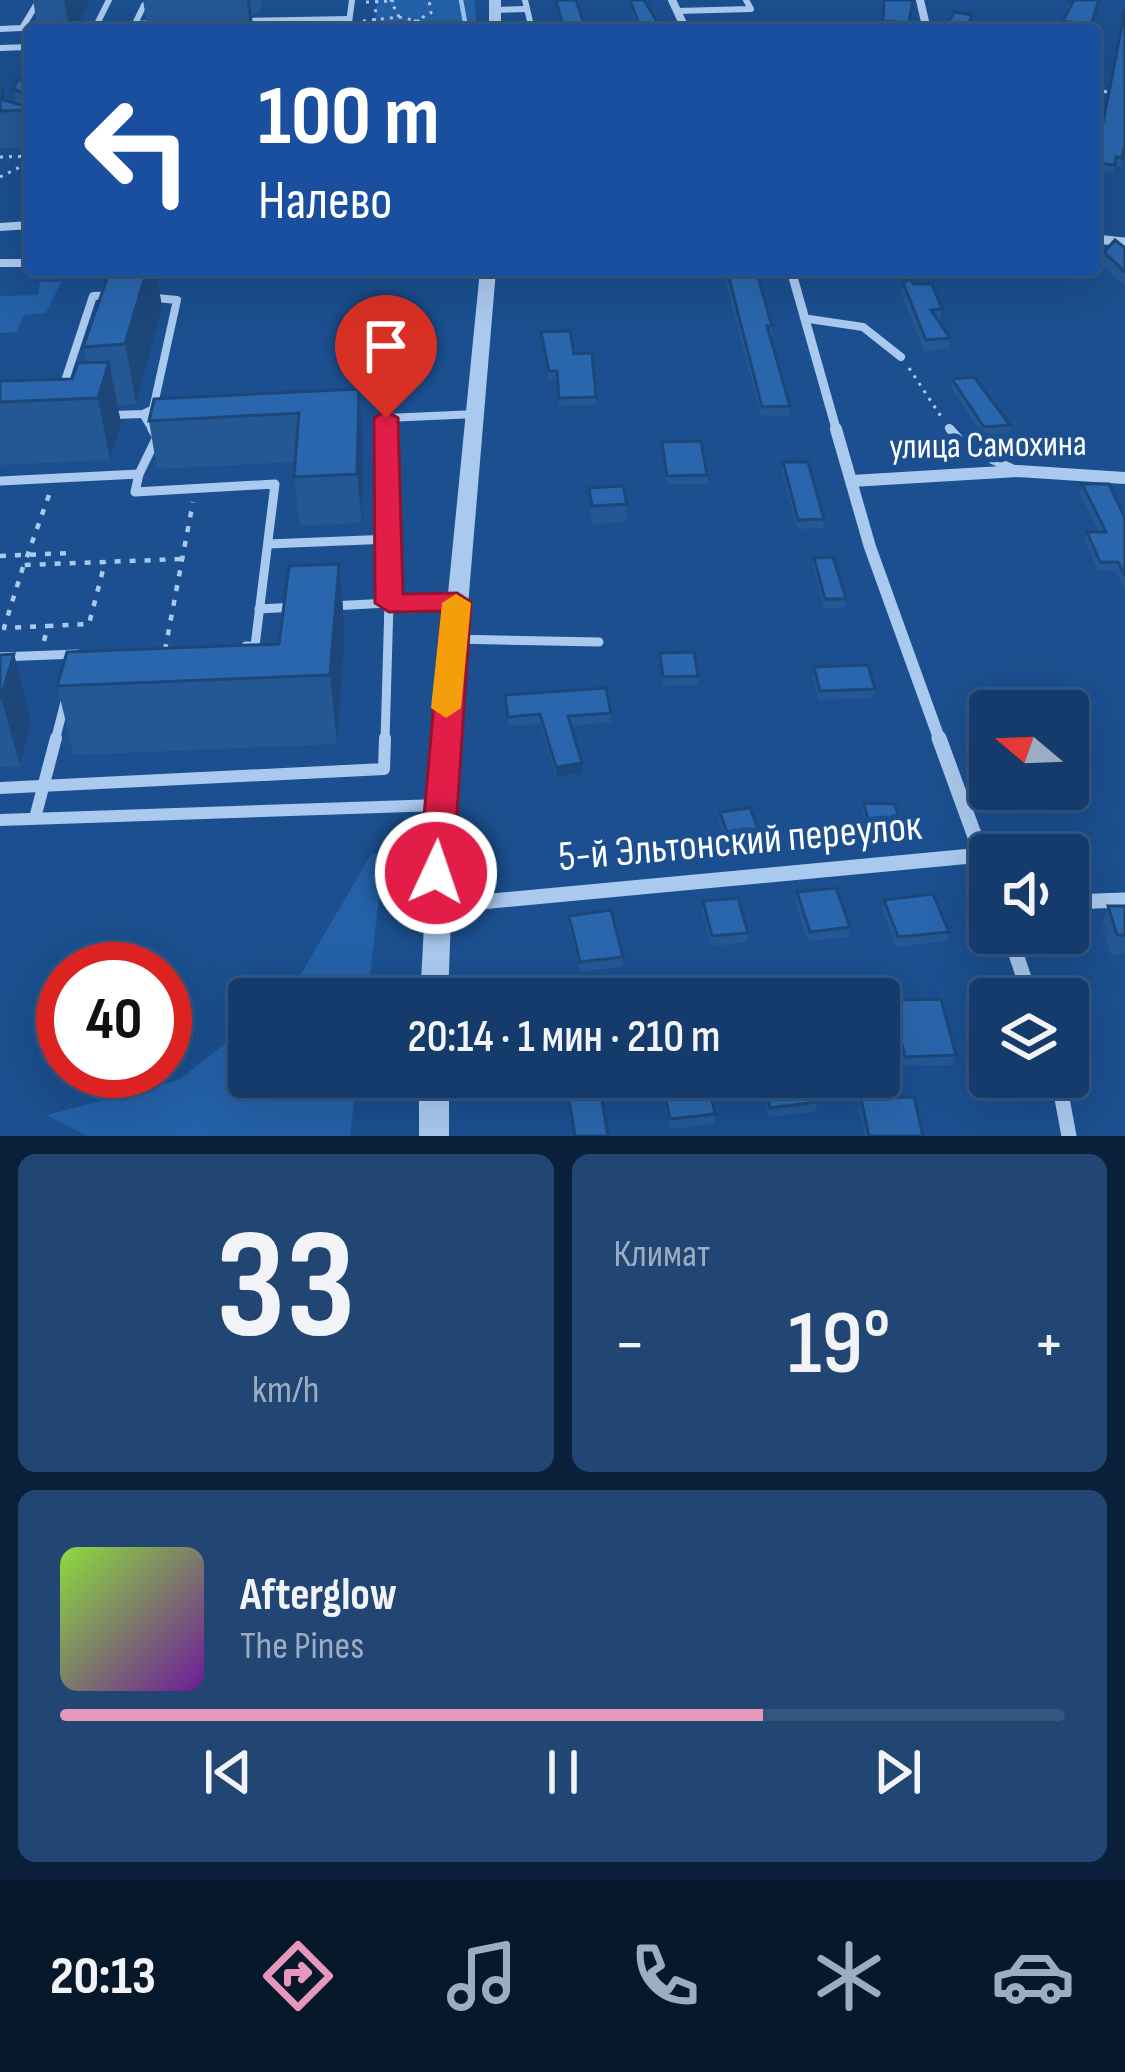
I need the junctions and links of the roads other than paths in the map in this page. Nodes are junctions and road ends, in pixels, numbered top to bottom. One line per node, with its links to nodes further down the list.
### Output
1 (525, 0): 7 (lane)
2 (672, 0): 8 (street)
3 (746, 0): 8 (lane)
4 (350, 3): 9 (lane)
5 (163, 4): 12 (lane)
6 (495, 5): 7 (lane)
7 (526, 9): 15 (lane)
8 (677, 11): 16 (street)
9 (349, 19): 10 (lane); 14 (lane)
10 (237, 21)
11 (175, 23): 13 (lane)
12 (134, 24)
13 (164, 24)
14 (349, 24)
15 (530, 24)
16 (683, 24)
17 (488, 276): 24 (street)
18 (793, 276): 21 (street, улица Самохина)
19 (128, 283): 20 (lane)
20 (124, 296): 23 (lane); 23 (lane)
21 (808, 319): 22 (lane); 30 (street, улица Самохина)
22 (901, 356)
23 (143, 414): 27 (lane)
24 (478, 414): 31 (lane); 33 (street)
25 (949, 428): 26 (lane)
26 (1018, 471): 28 (street, улица Самохина); 30 (street, улица Самохина)
27 (139, 474): 29 (lane); 32 (lane)
28 (1125, 478)
29 (0, 481)
30 (852, 481): 49 (street, улица Самохина)
31 (391, 538): 32 (lane); 34 (lane)
32 (268, 544): 37 (lane)
33 (457, 602): 34 (lane); 38 (street)
34 (389, 603): 35 (lane); 44 (lane)
35 (324, 606)
36 (303, 607): 37 (lane)
37 (259, 609): 40 (lane)
38 (453, 640): 39 (lane); 46 (street)
39 (598, 642)
40 (231, 646)
41 (99, 653): 42 (lane)
42 (77, 654): 43 (lane); 44 (lane)
43 (0, 657)
44 (43, 786): 45 (lane); 47 (lane)
45 (0, 788)
46 (439, 805): 47 (lane); 53 (street)
47 (34, 818): 48 (lane)
48 (0, 820)
49 (974, 834)
50 (969, 856): 53 (street, 5-й Эльтонский переулок)
51 (1125, 900): 52 (street)
52 (1089, 901)
53 (434, 907): 54 (street)
54 (434, 978)
55 (434, 1098): 57 (street)
56 (1065, 1098): 58 (street)
57 (434, 1136)
58 (1069, 1136)

